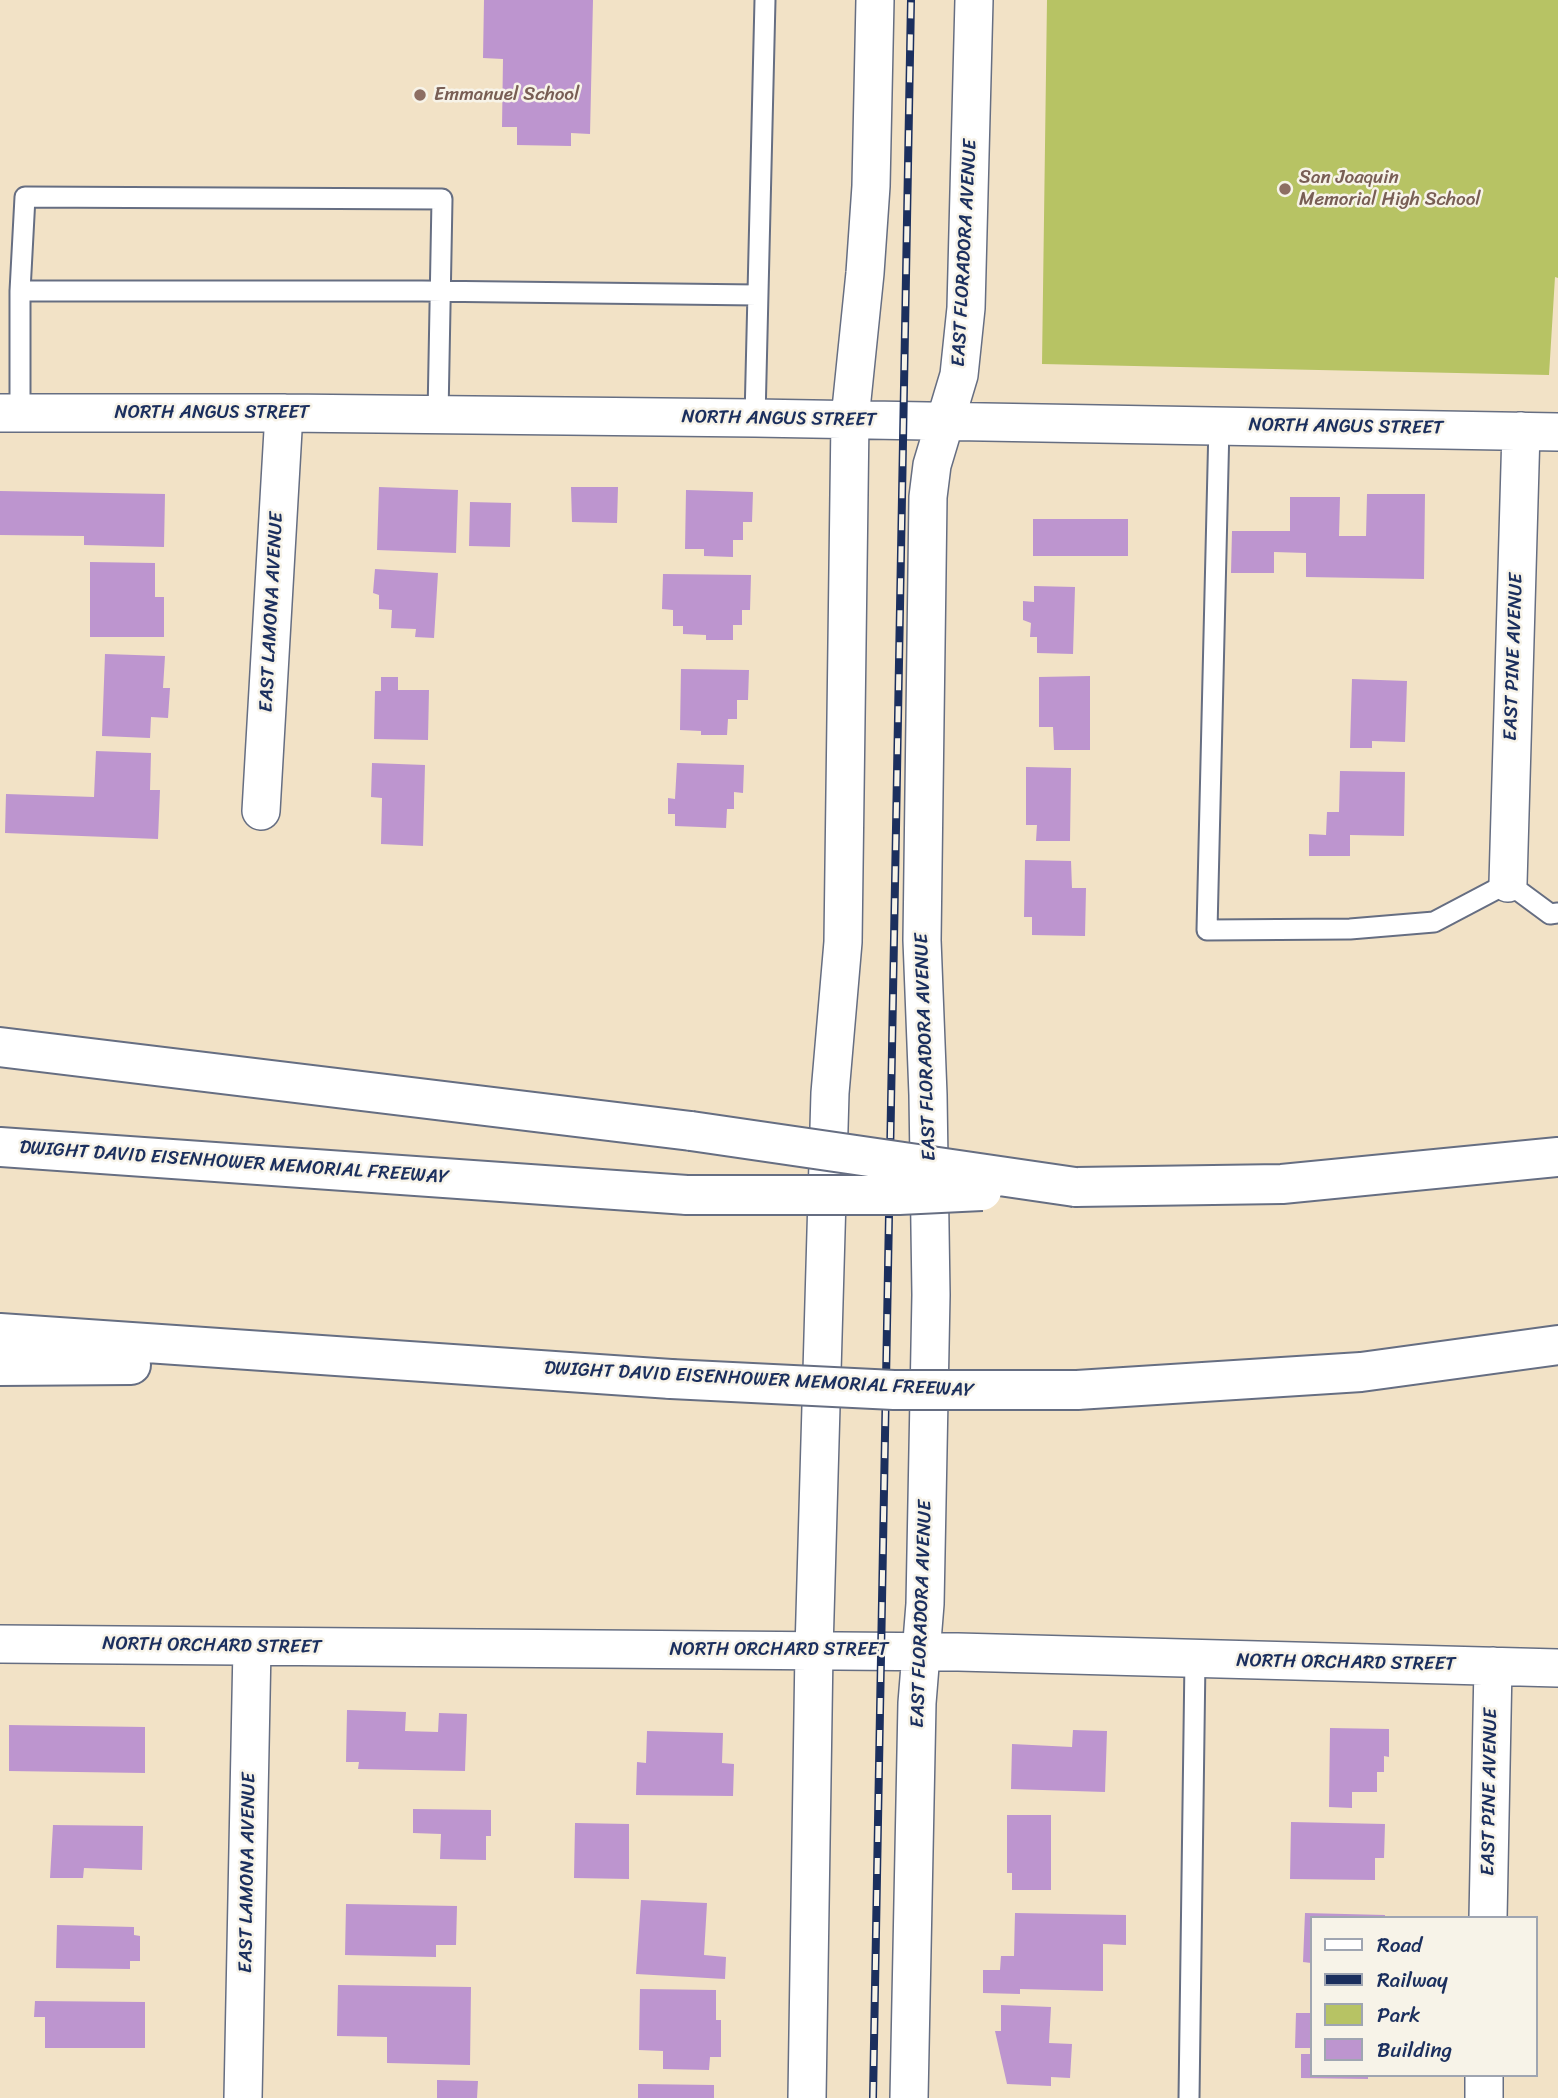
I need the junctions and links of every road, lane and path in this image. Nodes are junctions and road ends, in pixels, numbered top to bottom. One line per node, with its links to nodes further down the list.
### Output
1 (765, 0): 6 (lane)
2 (875, 0): 11 (street)
3 (974, 0): 12 (street, EAST FLORADORA AVENUE)
4 (20, 291): 5 (lane); 5 (lane); 8 (lane)
5 (439, 291): 6 (lane); 9 (lane)
6 (757, 295): 10 (lane)
7 (284, 413): 8 (street, NORTH ANGUS STREET); 9 (street, NORTH ANGUS STREET); 16 (street, EAST LAMONA AVENUE)
8 (10, 414)
9 (438, 415): 10 (street, NORTH ANGUS STREET)
10 (755, 418): 11 (street, NORTH ANGUS STREET)
11 (850, 419): 12 (street, NORTH ANGUS STREET); 31 (street)
12 (946, 421): 13 (street, NORTH ANGUS STREET); 32 (street, EAST FLORADORA AVENUE)
13 (1219, 425): 14 (street, NORTH ANGUS STREET); 17 (lane)
14 (1521, 431): 15 (street, NORTH ANGUS STREET); 17 (street, EAST PINE AVENUE)
15 (1558, 432)
16 (261, 811)
17 (1508, 883): 18 (lane)
18 (1558, 913)
19 (0, 1047): 22 (highway, bridge)
20 (0, 1147): 22 (highway, DWIGHT DAVID EISENHOWER MEMORIAL FREEWAY, bridge)
21 (1558, 1157): 22 (highway, DWIGHT DAVID EISENHOWER MEMORIAL FREEWAY)
22 (1075, 1187)
23 (0, 1333): 25 (highway, DWIGHT DAVID EISENHOWER MEMORIAL FREEWAY)
24 (1558, 1345): 28 (highway, DWIGHT DAVID EISENHOWER MEMORIAL FREEWAY)
25 (442, 1364): 26 (highway); 28 (highway, DWIGHT DAVID EISENHOWER MEMORIAL FREEWAY, bridge)
26 (0, 1366)
27 (1558, 1370): 28 (highway)
28 (1361, 1372)
29 (0, 1644): 30 (street, NORTH ORCHARD STREET)
30 (252, 1647): 31 (street, NORTH ORCHARD STREET); 38 (street, EAST LAMONA AVENUE)
31 (814, 1650): 32 (street, NORTH ORCHARD STREET); 39 (street)
32 (920, 1652): 33 (street, NORTH ORCHARD STREET); 40 (street, EAST FLORADORA AVENUE)
33 (1195, 1659): 34 (street, NORTH ORCHARD STREET); 41 (lane)
34 (1493, 1666): 35 (street, NORTH ORCHARD STREET); 36 (street, EAST PINE AVENUE)
35 (1558, 1668)
36 (1488, 1916)
37 (1485, 2077): 42 (street)
38 (243, 2098)
39 (807, 2098)
40 (909, 2098)
41 (1189, 2098)
42 (1484, 2098)

